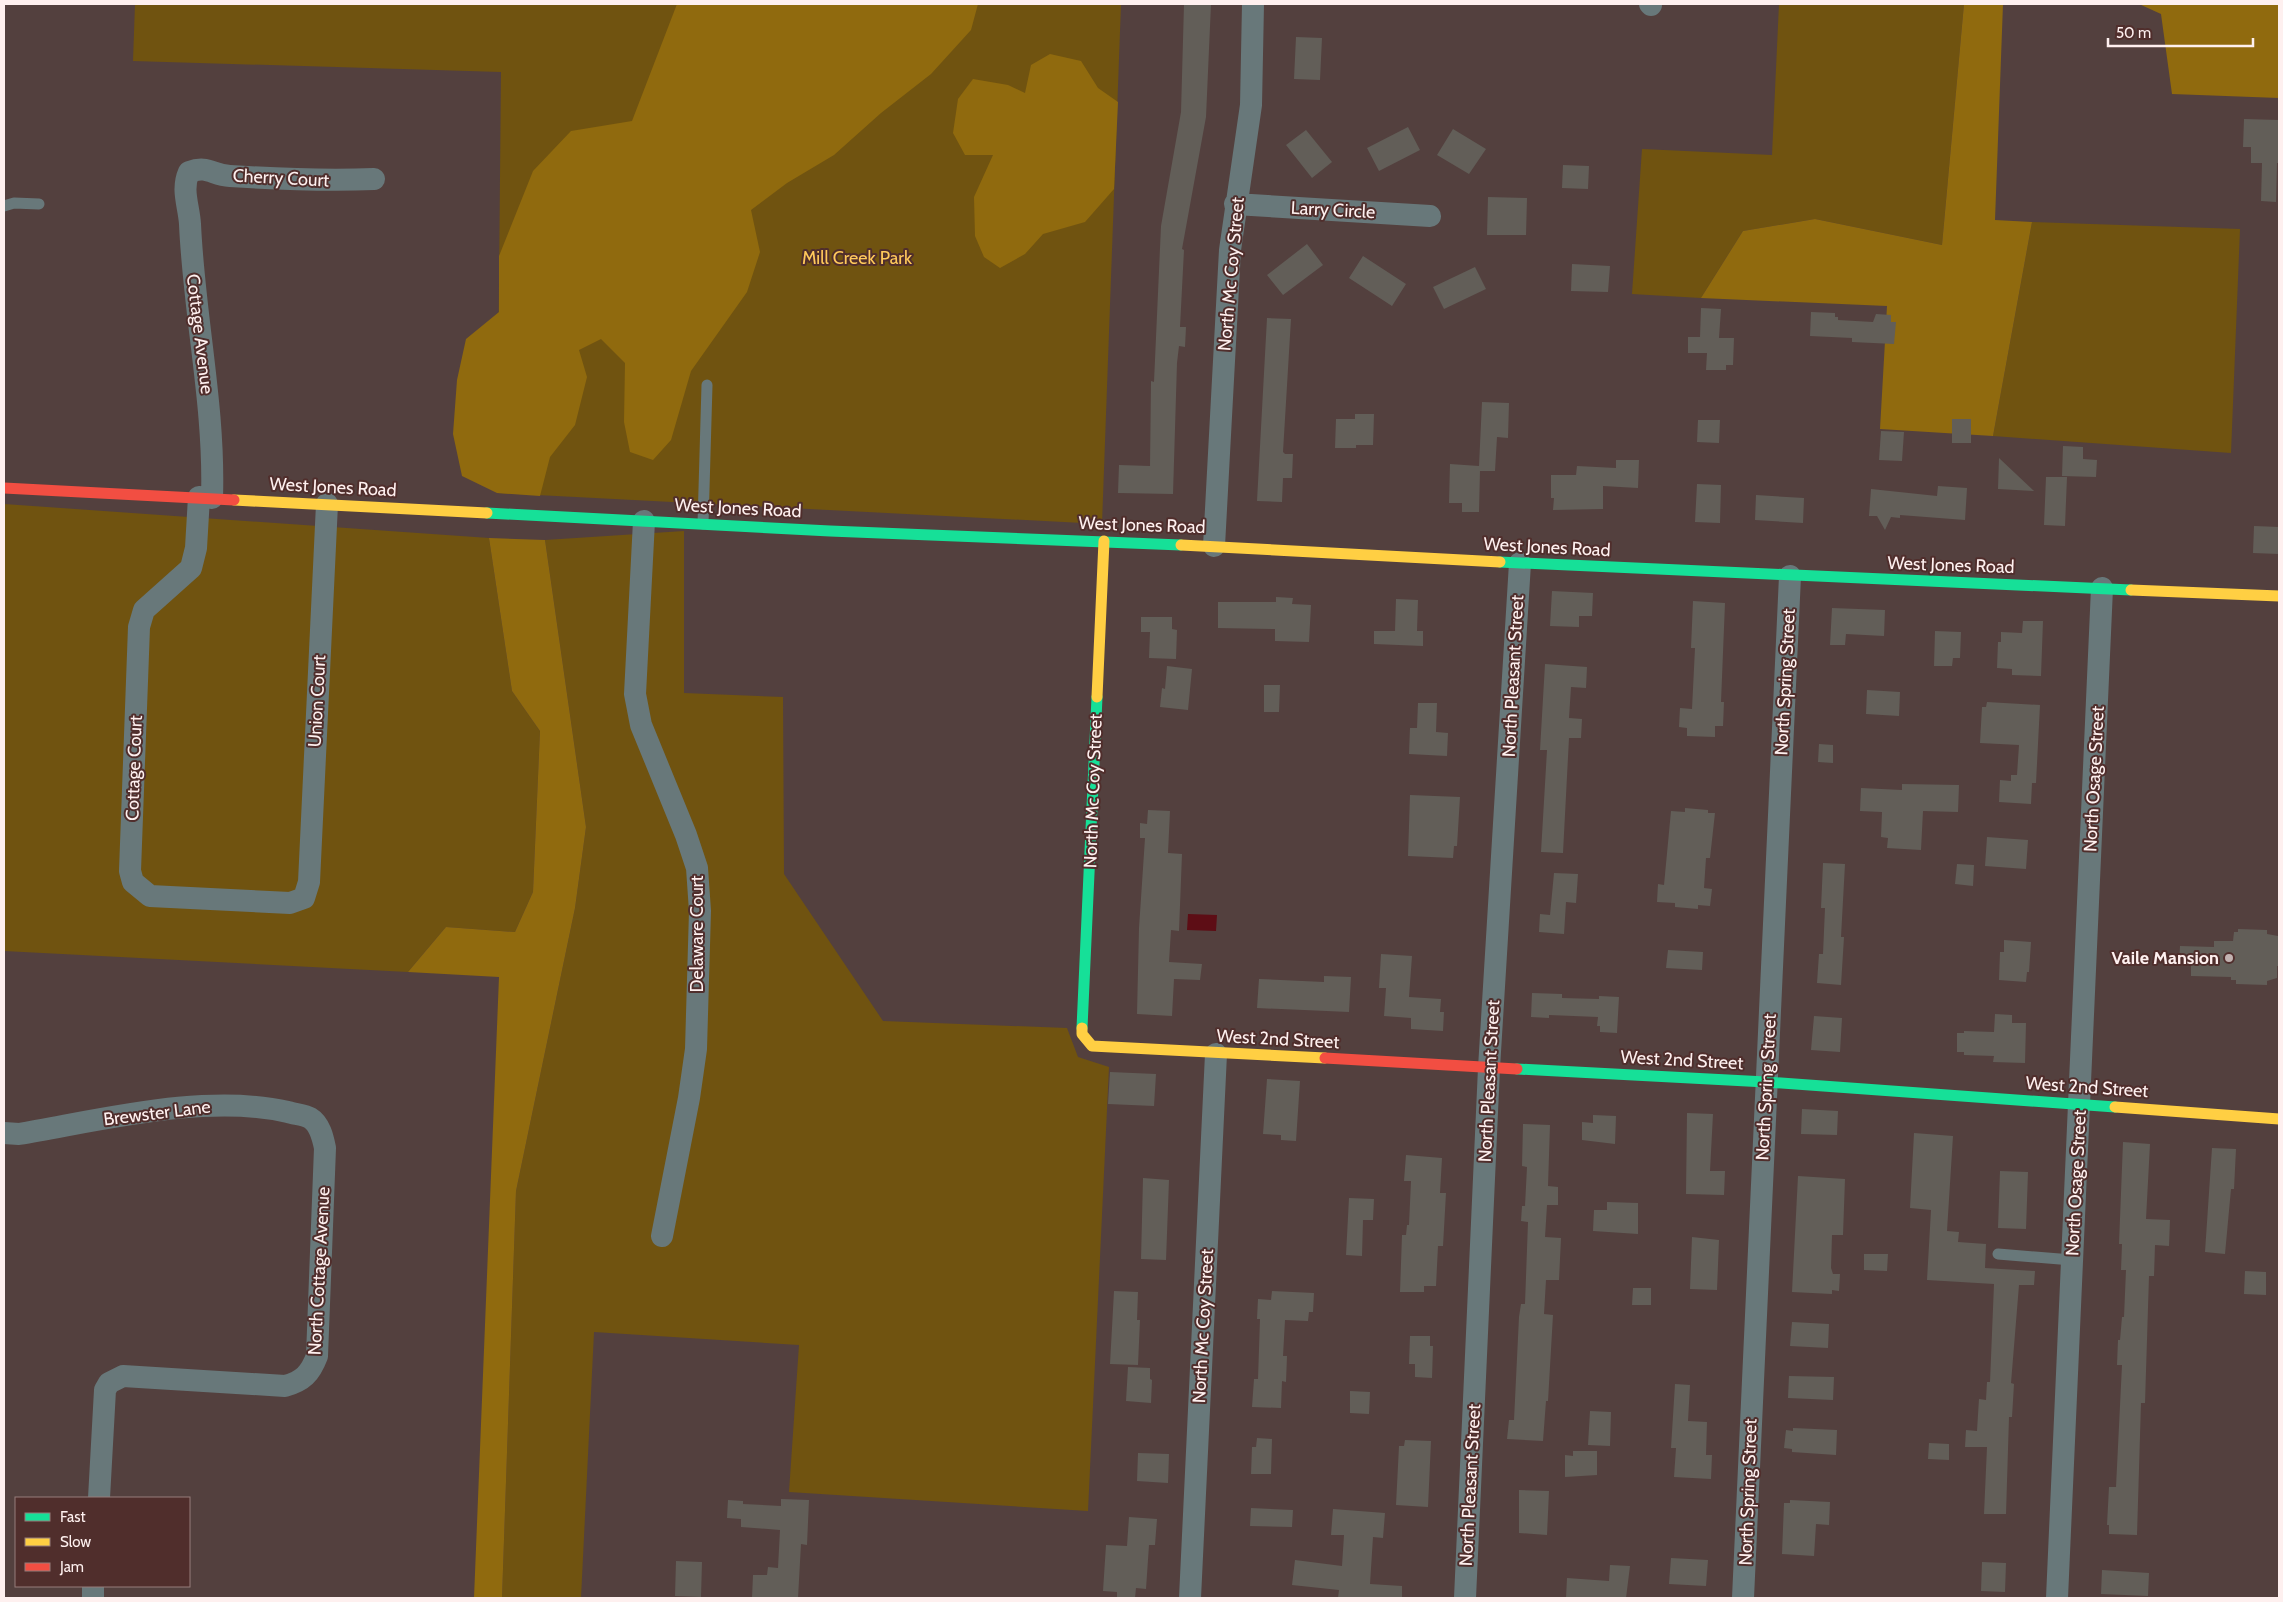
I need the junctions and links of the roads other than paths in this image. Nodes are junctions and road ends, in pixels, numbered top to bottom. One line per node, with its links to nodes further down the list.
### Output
1 (1253, 4): 5 (street, North Mc Coy Street)
2 (189, 172): 3 (street, Cherry Court); 10 (street, Cottage Avenue)
3 (374, 179)
4 (38, 204): 6 (lane)
5 (1235, 204): 7 (street, Larry Circle); 15 (street, North Mc Coy Street)
6 (4, 206)
7 (1430, 216)
8 (707, 385): 13 (lane)
9 (4, 488): 10 (street, West Jones Road)
10 (205, 498): 11 (street, West Jones Road); 20 (street, Cottage Court)
11 (328, 504): 12 (street, West Jones Road); 20 (street, Union Court)
12 (644, 521): 13 (street, West Jones Road); 29 (street, Delaware Court)
13 (702, 524): 14 (street, West Jones Road)
14 (1104, 541): 15 (street, West Jones Road); 21 (street, North Mc Coy Street)
15 (1214, 546): 16 (street, West Jones Road)
16 (1520, 563): 17 (street, West Jones Road); 23 (street, North Pleasant Street)
17 (1790, 576): 18 (street, West Jones Road); 24 (street, North Spring Street)
18 (2102, 588): 19 (street, West Jones Road); 25 (street, North Osage Street)
19 (2279, 596)
20 (304, 898)
21 (1086, 1039): 22 (street, West 2nd Street)
22 (1216, 1054): 23 (street, West 2nd Street); 33 (street, North Mc Coy Street)
23 (1489, 1068): 24 (street, West 2nd Street); 34 (street, North Pleasant Street)
24 (1766, 1082): 25 (street, West 2nd Street); 35 (street, North Spring Street)
25 (2080, 1104): 27 (street, West 2nd Street); 31 (street, North Osage Street)
26 (311, 1118): 28 (street, Brewster Lane); 32 (street, North Cottage Avenue)
27 (2279, 1119)
28 (4, 1133)
29 (662, 1236)
30 (1998, 1254): 31 (lane)
31 (2072, 1260): 36 (street, North Osage Street)
32 (98, 1497)
33 (1190, 1598)
34 (1465, 1598)
35 (1743, 1598)
36 (2056, 1598)

